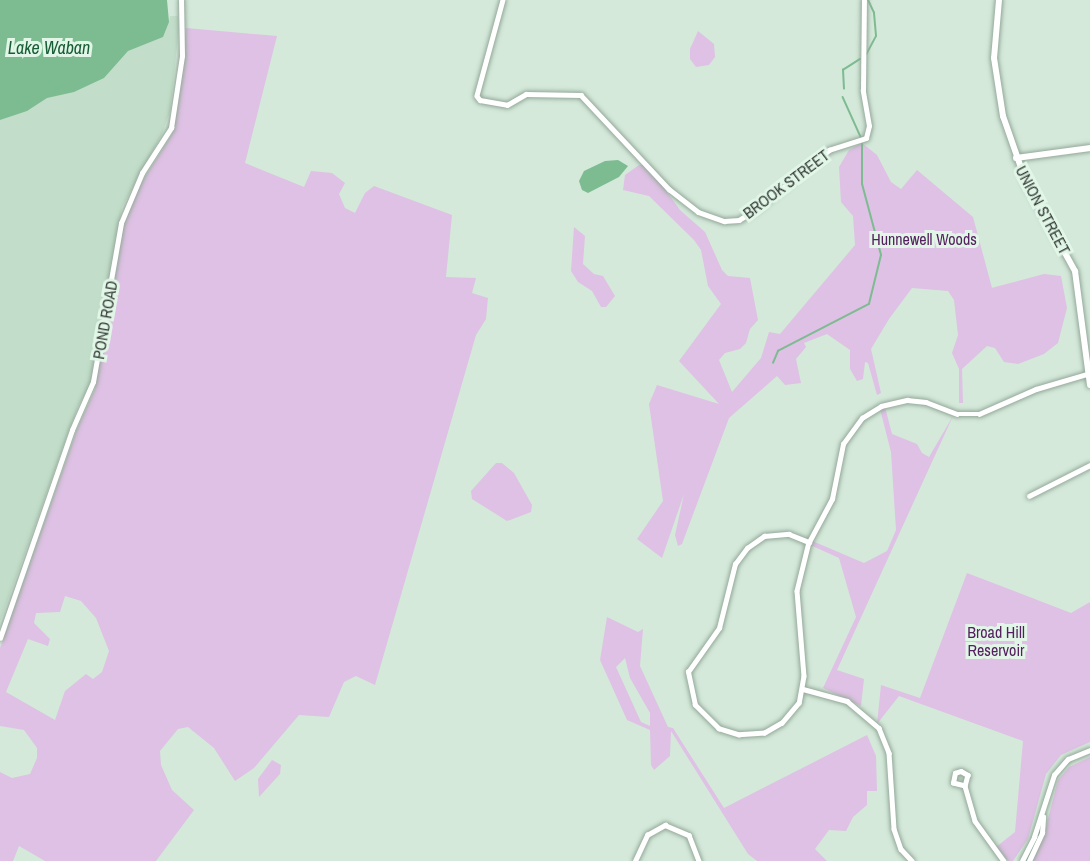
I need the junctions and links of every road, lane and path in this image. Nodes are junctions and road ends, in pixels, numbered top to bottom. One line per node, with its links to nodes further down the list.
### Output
1 (181, 0): 12 (street, POND ROAD)
2 (503, 0): 3 (street, BROOK STREET)
3 (864, 0)
4 (999, 0): 6 (street, UNION STREET)
5 (1090, 148): 6 (street)
6 (1016, 158): 7 (street, UNION STREET)
7 (1087, 374): 8 (street, UNION STREET); 11 (street)
8 (1090, 385)
9 (1090, 465): 10 (street)
10 (1029, 496)
11 (809, 542): 13 (street); 13 (street)
12 (0, 638)
13 (803, 689): 19 (street)
14 (1090, 750): 16 (street)
15 (965, 786): 20 (street)
16 (1043, 814): 21 (street); 22 (street)
17 (635, 861): 18 (street)
18 (699, 861)
19 (912, 861)
20 (1004, 861)
21 (1022, 861)
22 (1029, 861)

